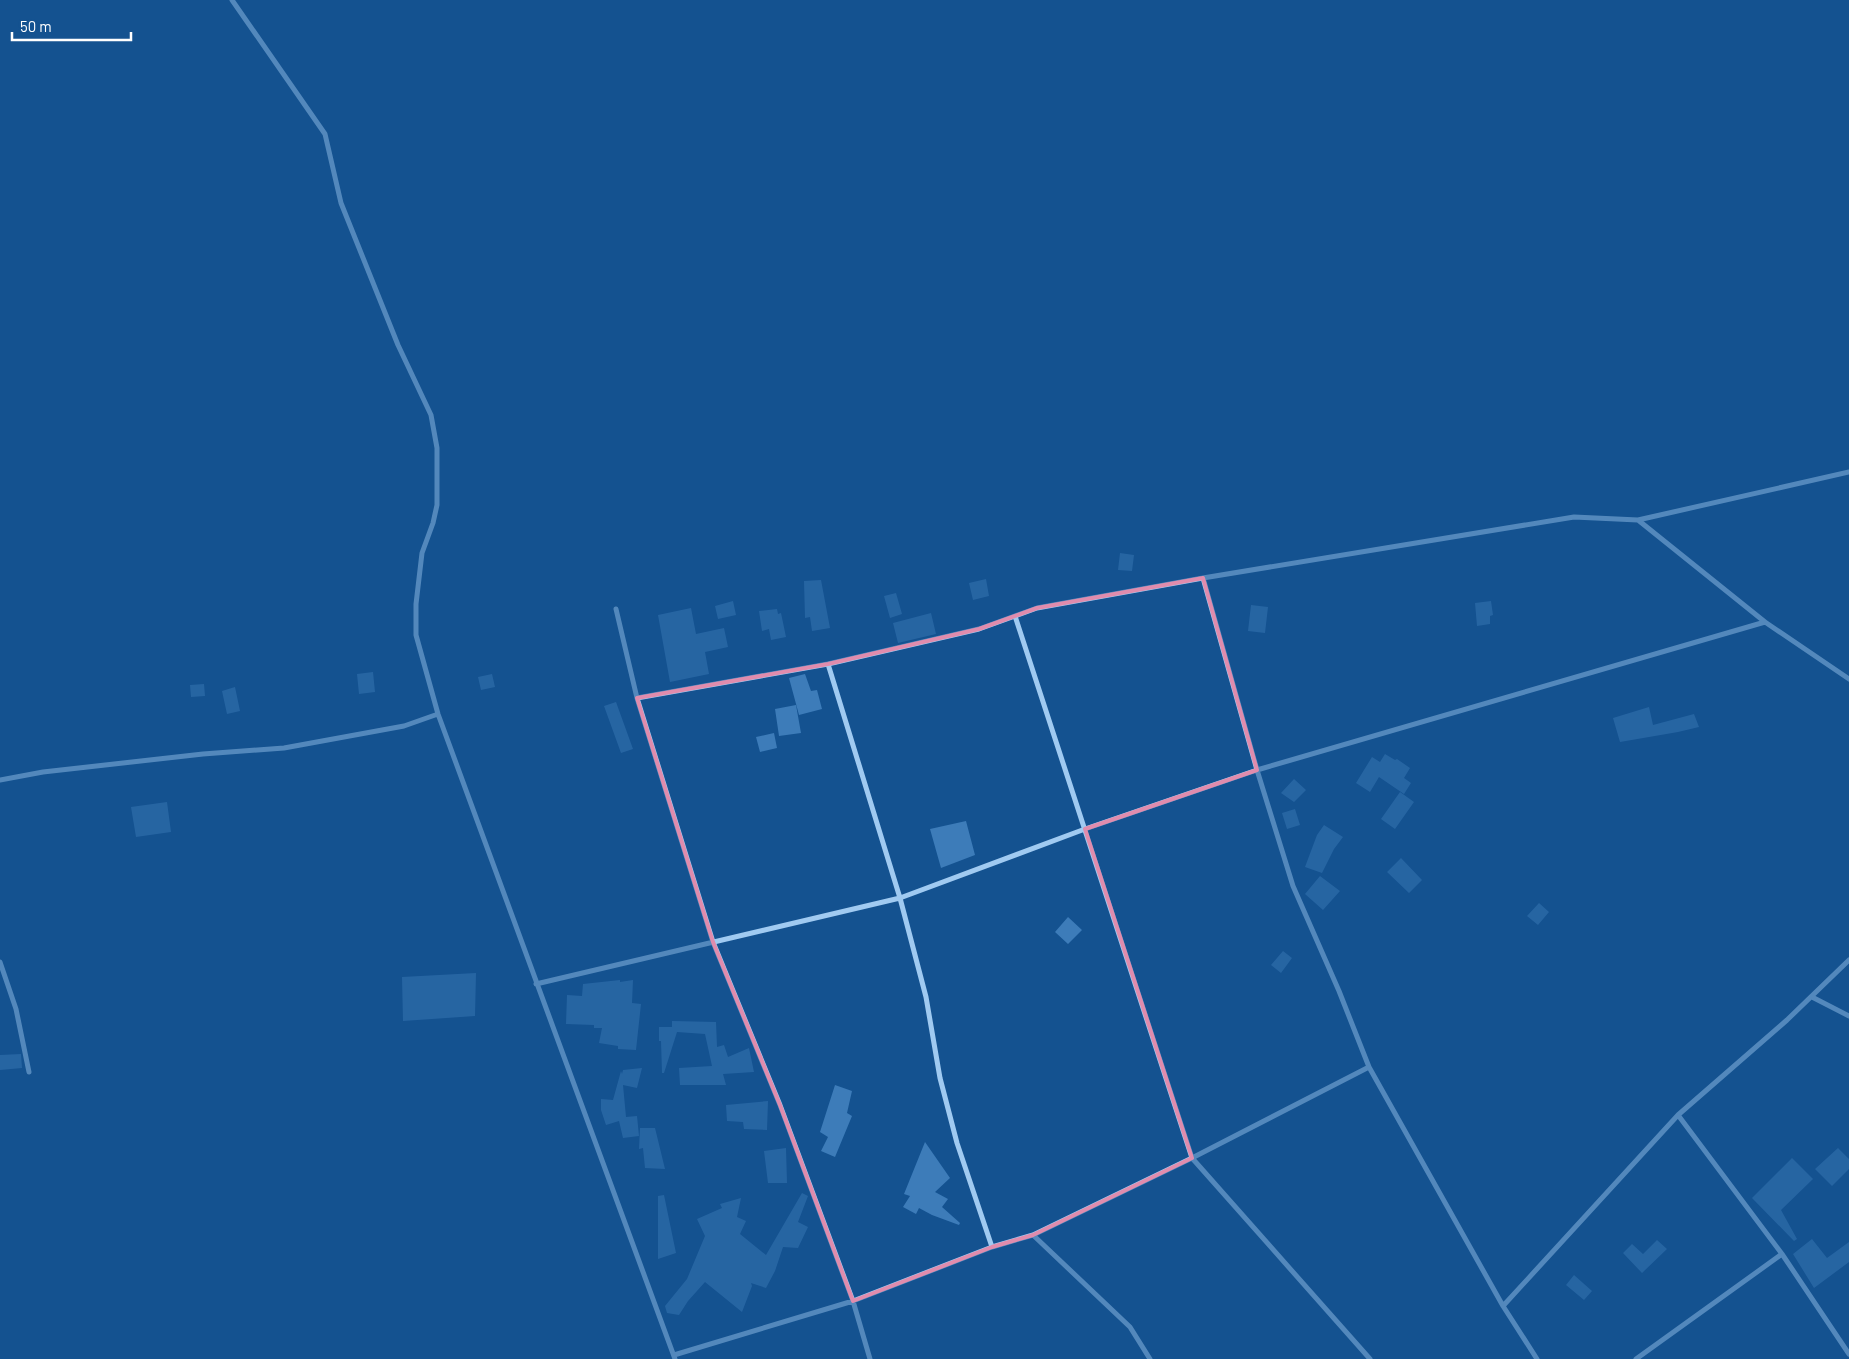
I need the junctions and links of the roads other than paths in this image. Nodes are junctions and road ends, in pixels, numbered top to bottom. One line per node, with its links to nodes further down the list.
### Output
1 (232, 0): 11 (street)
2 (1849, 472): 3 (street)
3 (1638, 520): 4 (street); 7 (street)
4 (1203, 578): 6 (street); 12 (street)
5 (616, 609): 10 (street)
6 (1015, 616): 8 (street); 14 (street)
7 (1765, 622): 9 (street); 12 (street)
8 (828, 664): 10 (street); 15 (street)
9 (1849, 679)
10 (637, 698): 16 (street)
11 (438, 714): 13 (street); 19 (street)
12 (1257, 770): 14 (street); 22 (street)
13 (0, 780)
14 (1085, 829): 15 (street); 25 (street)
15 (900, 898): 16 (street); 27 (street)
16 (712, 942): 19 (street); 29 (street)
17 (1849, 960): 20 (street)
18 (0, 962): 23 (street)
19 (536, 984): 32 (street)
20 (1812, 997): 21 (street); 24 (street)
21 (1849, 1016)
22 (1369, 1067): 25 (street); 30 (street)
23 (29, 1072)
24 (1678, 1115): 28 (street); 30 (street)
25 (1192, 1158): 26 (street); 35 (street)
26 (1033, 1235): 27 (street); 34 (street)
27 (992, 1247): 29 (street)
28 (1782, 1254): 31 (street); 37 (street)
29 (853, 1301): 32 (street); 33 (street)
30 (1503, 1306): 36 (street)
31 (1849, 1354)
32 (674, 1357)
33 (870, 1359)
34 (1150, 1359)
35 (1370, 1359)
36 (1537, 1359)
37 (1636, 1359)

